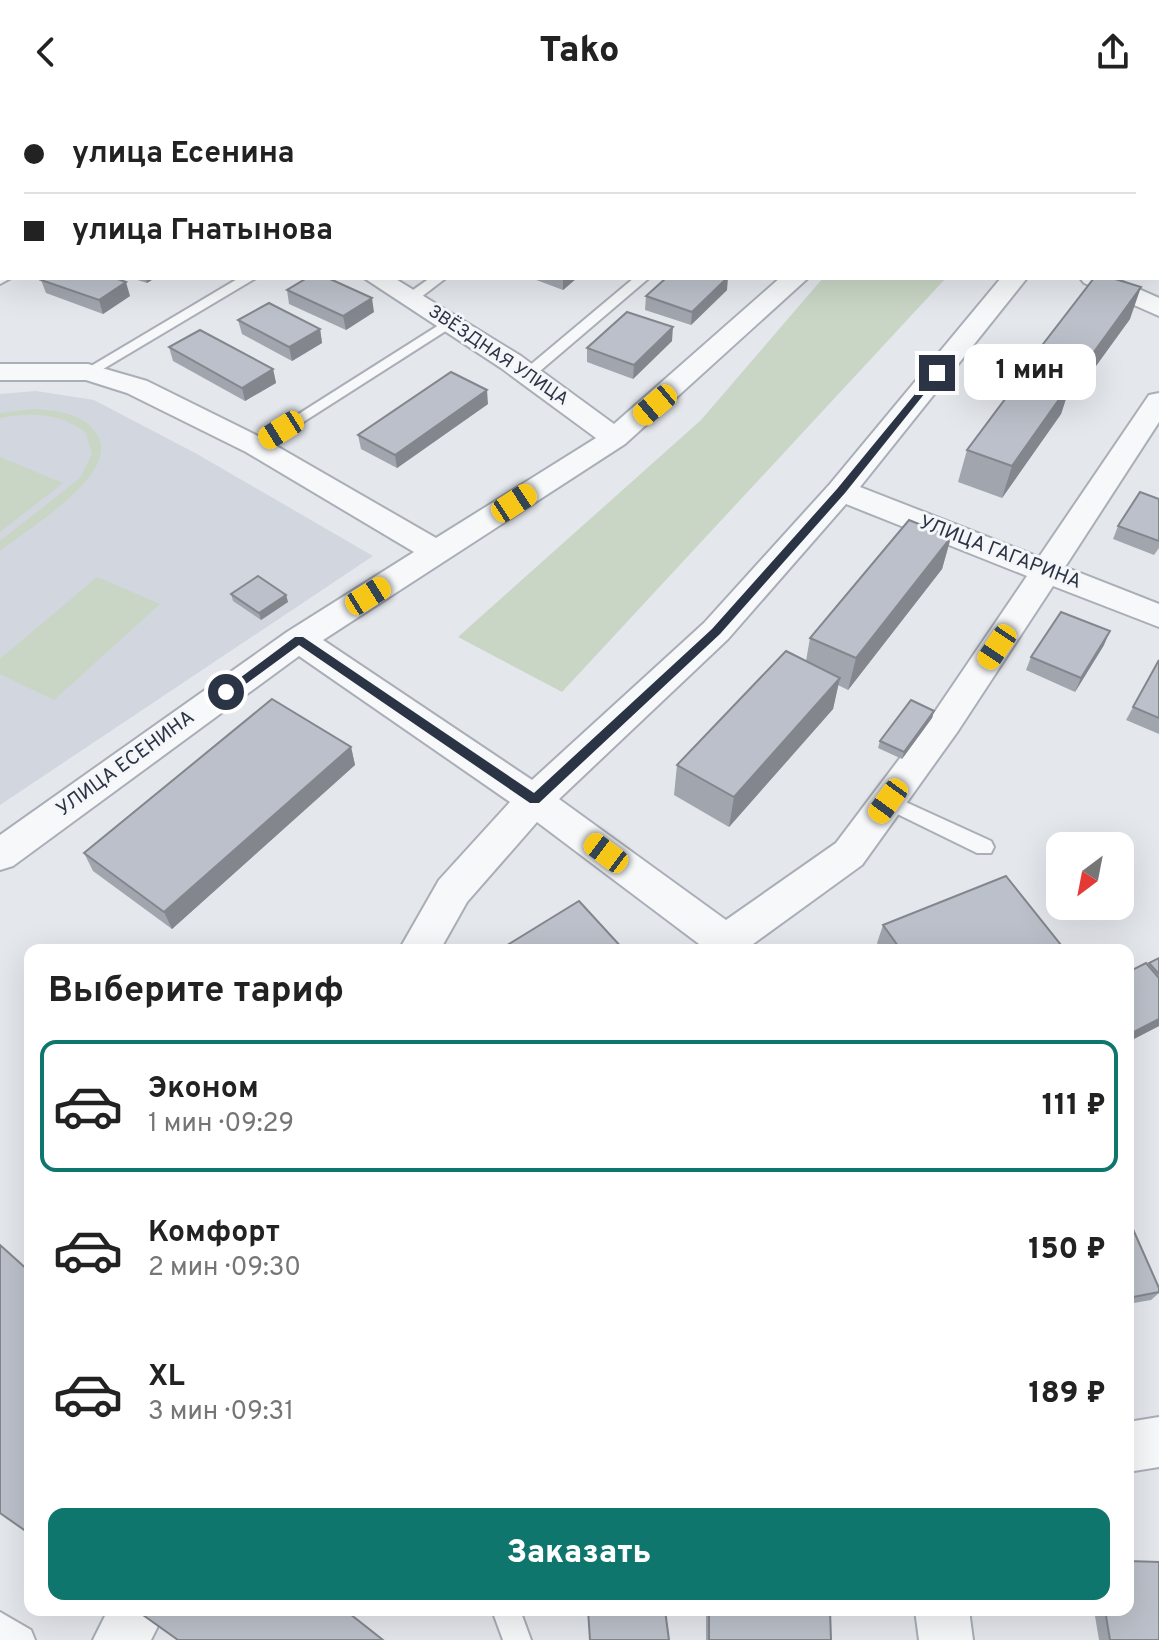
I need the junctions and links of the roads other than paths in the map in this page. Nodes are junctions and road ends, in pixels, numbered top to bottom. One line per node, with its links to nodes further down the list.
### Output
1 (246, 280): 12 (lane)
2 (385, 280): 8 (street, ЗВЁЗДНАЯ УЛИЦА)
3 (436, 280): 8 (lane)
4 (640, 280): 13 (lane)
5 (793, 280): 15 (street, УЛИЦА ЕСЕНИНА)
6 (1012, 280): 17 (street)
7 (1097, 280): 9 (street)
8 (411, 298): 10 (street, ЗВЁЗДНАЯ УЛИЦА)
9 (1159, 308)
10 (450, 322): 13 (street, ЗВЁЗДНАЯ УЛИЦА); 16 (lane)
11 (0, 372): 12 (street)
12 (88, 372): 16 (street)
13 (528, 374): 15 (street, ЗВЁЗДНАЯ УЛИЦА)
14 (1159, 401): 19 (street)
15 (615, 438): 18 (street, УЛИЦА ЕСЕНИНА)
16 (256, 446): 18 (street)
17 (841, 491): 19 (street, УЛИЦА ГАГАРИНА); 22 (street)
18 (437, 552): 21 (street, УЛИЦА ЕСЕНИНА)
19 (1048, 572): 20 (street, УЛИЦА ГАГАРИНА); 23 (street)
20 (1159, 616)
21 (299, 640): 22 (street); 25 (street, УЛИЦА ЕСЕНИНА)
22 (534, 800): 26 (street); 27 (street)
23 (888, 801): 24 (lane); 28 (street)
24 (984, 847)
25 (0, 855)
26 (422, 944)
27 (725, 944)
28 (731, 944)
29 (1159, 1442): 30 (street)
30 (1134, 1446)
31 (135, 1616): 36 (street)
32 (508, 1616): 37 (lane)
33 (943, 1616): 38 (street)
34 (0, 1626): 35 (lane)
35 (21, 1640)
36 (120, 1640)
37 (517, 1640)
38 (946, 1640)

